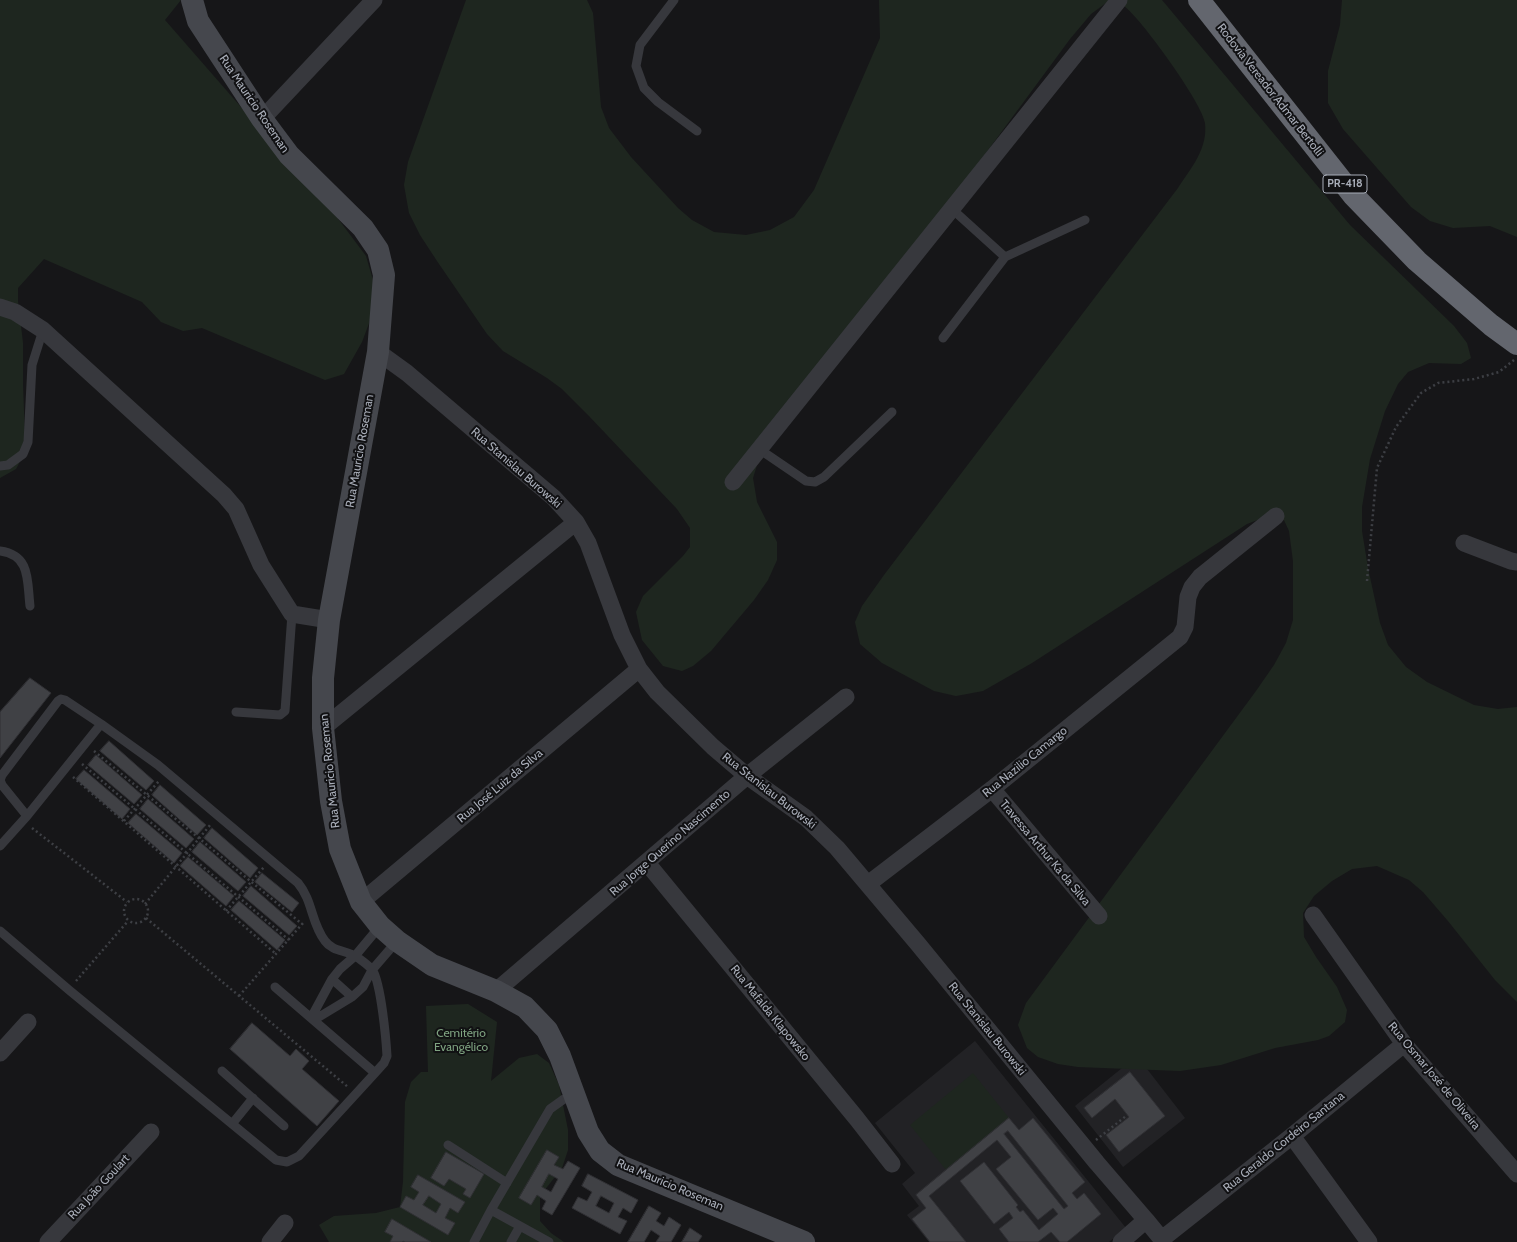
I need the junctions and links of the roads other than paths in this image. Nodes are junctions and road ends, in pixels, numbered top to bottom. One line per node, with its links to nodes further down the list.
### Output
1 (192, 0): 6 (main road, Rua Mauricio Roseman)
2 (374, 0): 6 (street)
3 (674, 0): 7 (lane)
4 (1119, 0): 8 (street)
5 (1199, 0): 14 (highway, Rodovia Vereador Admar Bertolli / PR-418)
6 (262, 119): 15 (main road, Rua Mauricio Roseman)
7 (697, 131)
8 (952, 209): 10 (lane); 17 (street)
9 (1085, 220): 10 (lane)
10 (1005, 257): 13 (lane)
11 (0, 307): 12 (street)
12 (43, 330): 18 (lane); 26 (street)
13 (943, 338)
14 (1517, 344)
15 (378, 352): 21 (street, Rua Stanislau Burowski); 27 (main road, Rua Mauricio Roseman)
16 (892, 412): 17 (lane)
17 (759, 449): 19 (street)
18 (0, 466)
19 (733, 482)
20 (1276, 516): 34 (street, Rua Nazilio Camargo)
21 (576, 522): 28 (street, Rua Stanislau Burowski); 32 (street)
22 (1464, 543): 24 (street)
23 (0, 551): 25 (lane)
24 (1517, 562)
25 (30, 606)
26 (292, 614): 27 (street); 30 (lane)
27 (329, 620): 32 (main road, Rua Mauricio Roseman)
28 (639, 670): 33 (street, Rua Stanislau Burowski); 39 (street, Rua José Luiz da Silva)
29 (846, 697): 33 (street, Rua Jorge Querino Nascimento)
30 (236, 712)
31 (101, 724): 35 (lane); 35 (lane); 45 (lane)
32 (323, 728): 39 (main road, Rua Mauricio Roseman)
33 (747, 776): 37 (street, Rua Jorge Querino Nascimento); 38 (street, Rua Stanislau Burowski)
34 (992, 790): 38 (street, Rua Nazilio Camargo); 41 (street, Travessa Arthur Ka da Silva)
35 (25, 818): 36 (lane)
36 (0, 846)
37 (647, 863): 49 (street, Rua Jorge Querino Nascimento); 64 (street, Rua Mafalda Klapowsko)
38 (868, 884): 68 (street, Rua Stanislau Burowski)
39 (362, 902): 42 (main road, Rua Mauricio Roseman)
40 (1313, 915): 53 (street, Rua Osmar José de Oliveira)
41 (1099, 916)
42 (380, 926): 44 (main road, Rua Mauricio Roseman); 45 (lane)
43 (0, 931): 59 (lane)
44 (397, 941): 46 (lane); 49 (main road, Rua Mauricio Roseman)
45 (355, 956): 46 (lane); 47 (lane)
46 (372, 970): 50 (lane); 56 (lane)
47 (332, 980): 50 (lane); 51 (lane)
48 (275, 987): 51 (lane)
49 (496, 992): 57 (main road, Rua Mauricio Roseman)
50 (352, 997): 51 (lane)
51 (313, 1019): 56 (lane)
52 (28, 1022): 54 (street)
53 (1404, 1044): 62 (street, Rua Geraldo Cordeiro Santana); 65 (street, Rua Osmar José de Oliveira)
54 (0, 1053)
55 (222, 1071): 58 (lane)
56 (375, 1073): 59 (lane)
57 (575, 1096): 66 (lane); 77 (main road, Rua Mauricio Roseman)
58 (253, 1098): 59 (lane); 60 (lane)
59 (232, 1124)
60 (284, 1126)
61 (151, 1132): 72 (street, Rua João Goulart)
62 (1292, 1136): 71 (street, Rua Geraldo Cordeiro Santana); 79 (street)
63 (448, 1145): 66 (lane)
64 (892, 1164)
65 (1517, 1174)
66 (507, 1183): 67 (lane)
67 (492, 1210): 70 (lane); 74 (lane)
68 (1146, 1220): 71 (street, Rua Stanislau Burowski); 78 (street)
69 (285, 1223): 73 (street)
70 (520, 1226): 75 (lane); 76 (lane)
71 (1163, 1241)
72 (48, 1242)
73 (270, 1242)
74 (474, 1242)
75 (511, 1242)
76 (549, 1242)
77 (804, 1242)
78 (1121, 1242)
79 (1369, 1242)

